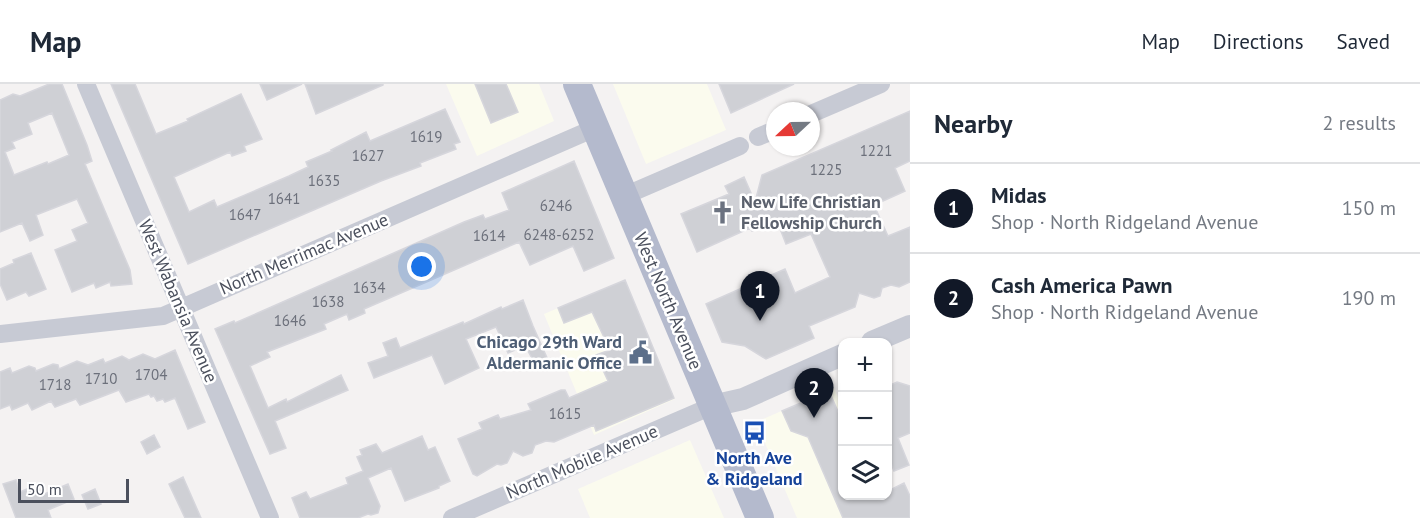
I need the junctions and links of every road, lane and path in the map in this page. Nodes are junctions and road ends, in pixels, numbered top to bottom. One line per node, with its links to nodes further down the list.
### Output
1 (86, 84): 8 (street, West Wabansia Avenue)
2 (577, 84): 5 (main road, West North Avenue)
3 (881, 84): 4 (street)
4 (820, 110)
5 (595, 128): 7 (main road, West North Avenue); 8 (street, North Merrimac Avenue)
6 (740, 146): 7 (street)
7 (624, 196): 13 (main road, West North Avenue)
8 (180, 308): 10 (street, North Merrimac Avenue); 14 (street, West Wabansia Avenue)
9 (910, 326): 11 (street)
10 (0, 334)
11 (882, 338)
12 (838, 357): 13 (street)
13 (712, 406): 15 (street, North Mobile Avenue); 16 (main road, West North Avenue)
14 (270, 518)
15 (452, 518)
16 (760, 518)

